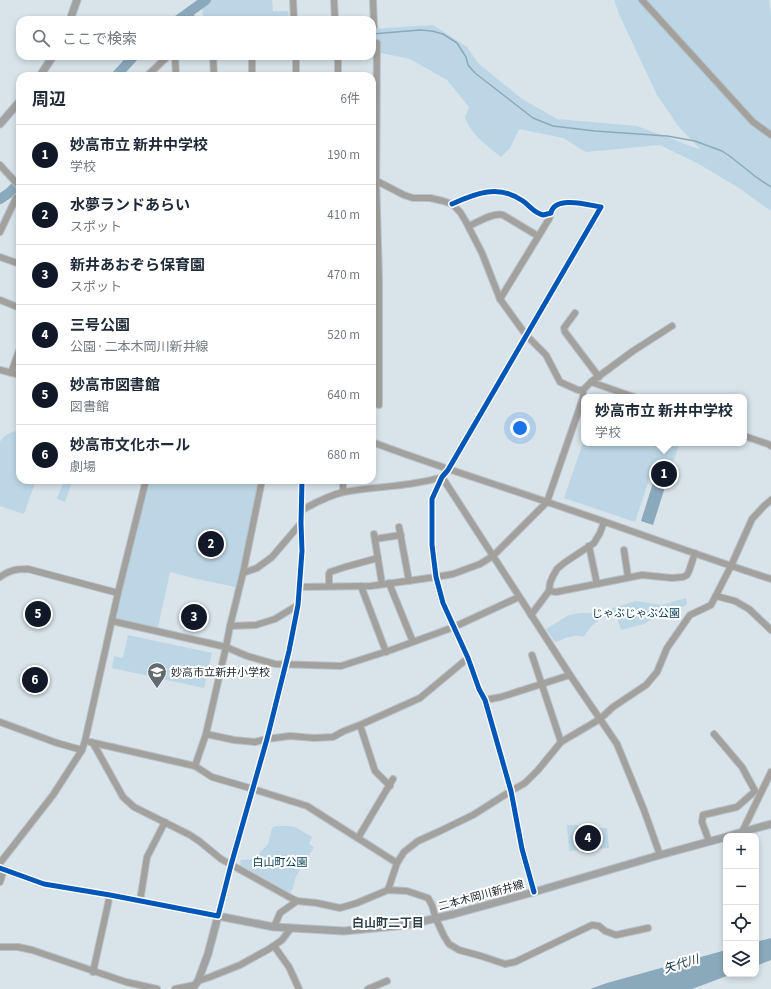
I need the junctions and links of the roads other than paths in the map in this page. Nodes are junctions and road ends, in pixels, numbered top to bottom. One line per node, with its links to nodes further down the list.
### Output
1 (77, 0): 6 (main road)
2 (293, 0): 7 (street)
3 (334, 0): 8 (street)
4 (373, 0): 9 (street)
5 (642, 0): 28 (street)
6 (71, 16)
7 (294, 16)
8 (335, 16)
9 (374, 16)
10 (376, 43): 25 (street)
11 (51, 60): 18 (main road)
12 (164, 60): 19 (street)
13 (175, 60): 20 (street)
14 (213, 60): 21 (street)
15 (252, 60): 22 (street)
16 (296, 60): 23 (street)
17 (338, 60): 24 (street)
18 (45, 72)
19 (151, 72)
20 (176, 72)
21 (214, 72)
22 (252, 72)
23 (296, 72)
24 (338, 72)
25 (376, 88)
26 (16, 106): 27 (main road)
27 (0, 124)
28 (771, 136)
29 (0, 165): 31 (street)
30 (376, 180): 33 (street)
31 (16, 182)
32 (16, 198): 36 (street)
33 (452, 204): 34 (street); 35 (street)
34 (551, 212): 37 (street); 46 (street)
35 (469, 226): 37 (street); 40 (street)
36 (0, 232)
37 (538, 236): 40 (street)
38 (0, 257): 39 (street)
39 (16, 263)
40 (500, 299): 46 (street)
41 (0, 300): 42 (street)
42 (16, 306)
43 (376, 309): 56 (street)
44 (575, 313): 51 (street)
45 (672, 326): 51 (street)
46 (526, 335): 53 (street); 61 (street)
47 (16, 359): 49 (street)
48 (0, 370): 49 (street)
49 (11, 373): 50 (street)
50 (16, 374)
51 (599, 377): 52 (street)
52 (592, 382): 53 (street); 55 (street)
53 (583, 390): 54 (street)
54 (583, 394)
55 (626, 394)
56 (376, 404)
57 (581, 404): 69 (street)
58 (747, 437): 60 (street)
59 (376, 443): 61 (street)
60 (771, 446)
61 (448, 470): 62 (street); 69 (street)
62 (442, 477): 67 (street); 78 (street); 84 (street)
63 (145, 484): 93 (street)
64 (261, 484): 81 (street)
65 (302, 484): 70 (street)
66 (343, 484): 67 (street)
67 (343, 492): 70 (street)
68 (771, 500): 80 (street)
69 (547, 502): 71 (street); 78 (street)
70 (302, 510): 72 (street)
71 (604, 522): 75 (street); 77 (street)
72 (301, 523): 81 (street); 91 (street)
73 (399, 527): 74 (street)
74 (401, 535): 79 (street); 86 (street)
75 (589, 546): 88 (street); 92 (street)
76 (624, 550): 83 (street)
77 (695, 553): 80 (street); 83 (street)
78 (493, 556): 84 (street); 95 (street)
79 (378, 558): 87 (street); 89 (street)
80 (731, 566): 85 (street); 94 (street)
81 (243, 573): 99 (street)
82 (0, 577): 93 (street)
83 (628, 577): 88 (street)
84 (436, 578): 86 (street); 100 (street)
85 (771, 579)
86 (409, 581): 87 (street)
87 (385, 584): 90 (street); 102 (street)
88 (597, 584): 92 (street)
89 (329, 586): 90 (street); 91 (street)
90 (361, 586): 104 (street)
91 (300, 587): 96 (street)
92 (549, 591): 97 (street)
93 (118, 593): 98 (street)
94 (716, 596): 101 (street); 111 (street)
95 (519, 597): 97 (street); 100 (street)
96 (298, 605): 99 (street); 107 (street)
97 (531, 615): 108 (street)
98 (112, 621): 103 (street); 117 (street)
99 (230, 626): 103 (street)
100 (454, 627): 102 (street); 106 (street)
101 (771, 630)
102 (413, 642): 104 (street)
103 (226, 647): 107 (street); 114 (street)
104 (386, 652): 107 (street)
105 (532, 655): 109 (street)
106 (468, 658): 110 (street); 113 (street)
107 (286, 665): 116 (street)
108 (570, 675): 109 (street); 111 (street)
109 (542, 684): 110 (street); 118 (street)
110 (485, 700): 126 (street)
111 (600, 719): 118 (street); 135 (street)
112 (0, 722): 120 (street)
113 (360, 725): 116 (street); 124 (street)
114 (206, 734): 116 (street); 121 (street)
115 (714, 734): 127 (street)
116 (267, 739): 125 (street)
117 (85, 741): 119 (street); 120 (street)
118 (561, 742): 126 (street)
119 (93, 743): 121 (street); 128 (street)
120 (82, 750): 136 (street)
121 (195, 766): 125 (street)
122 (771, 772): 127 (street)
123 (393, 780): 124 (street)
124 (390, 786): 133 (street)
125 (253, 789): 133 (street); 138 (street)
126 (511, 790): 137 (street); 142 (street)
127 (758, 792): 130 (street); 134 (street)
128 (165, 822): 138 (street); 144 (street)
129 (771, 824): 130 (main road, 二本木岡川新井線)
130 (742, 832): 131 (main road, 二本木岡川新井線)
131 (738, 833)
132 (723, 837): 134 (main road, 二本木岡川新井線)
133 (358, 838): 137 (street)
134 (709, 841): 135 (main road, 二本木岡川新井線)
135 (660, 855): 142 (main road, 二本木岡川新井線)
136 (0, 863)
137 (397, 863): 141 (street)
138 (231, 865): 145 (street); 146 (street)
139 (2, 869): 140 (street); 143 (street)
140 (0, 882)
141 (388, 890): 145 (street); 147 (street)
142 (534, 892): 147 (main road, 二本木岡川新井線)
143 (110, 895): 144 (street); 153 (street)
144 (140, 901): 146 (street)
145 (297, 901): 148 (street)
146 (218, 916): 148 (main road, 二本木岡川新井線); 155 (main road)
147 (436, 919): 149 (main road, 二本木岡川新井線); 150 (street)
148 (274, 927): 149 (main road, 二本木岡川新井線)
149 (290, 928): 151 (street)
150 (648, 928)
151 (274, 946): 155 (street); 159 (street)
152 (0, 947): 153 (street)
153 (93, 972): 156 (street)
154 (387, 982): 160 (street)
155 (195, 985): 158 (street)
156 (125, 986): 157 (street)
157 (157, 989)
158 (175, 989)
159 (299, 989)
160 (368, 989)

